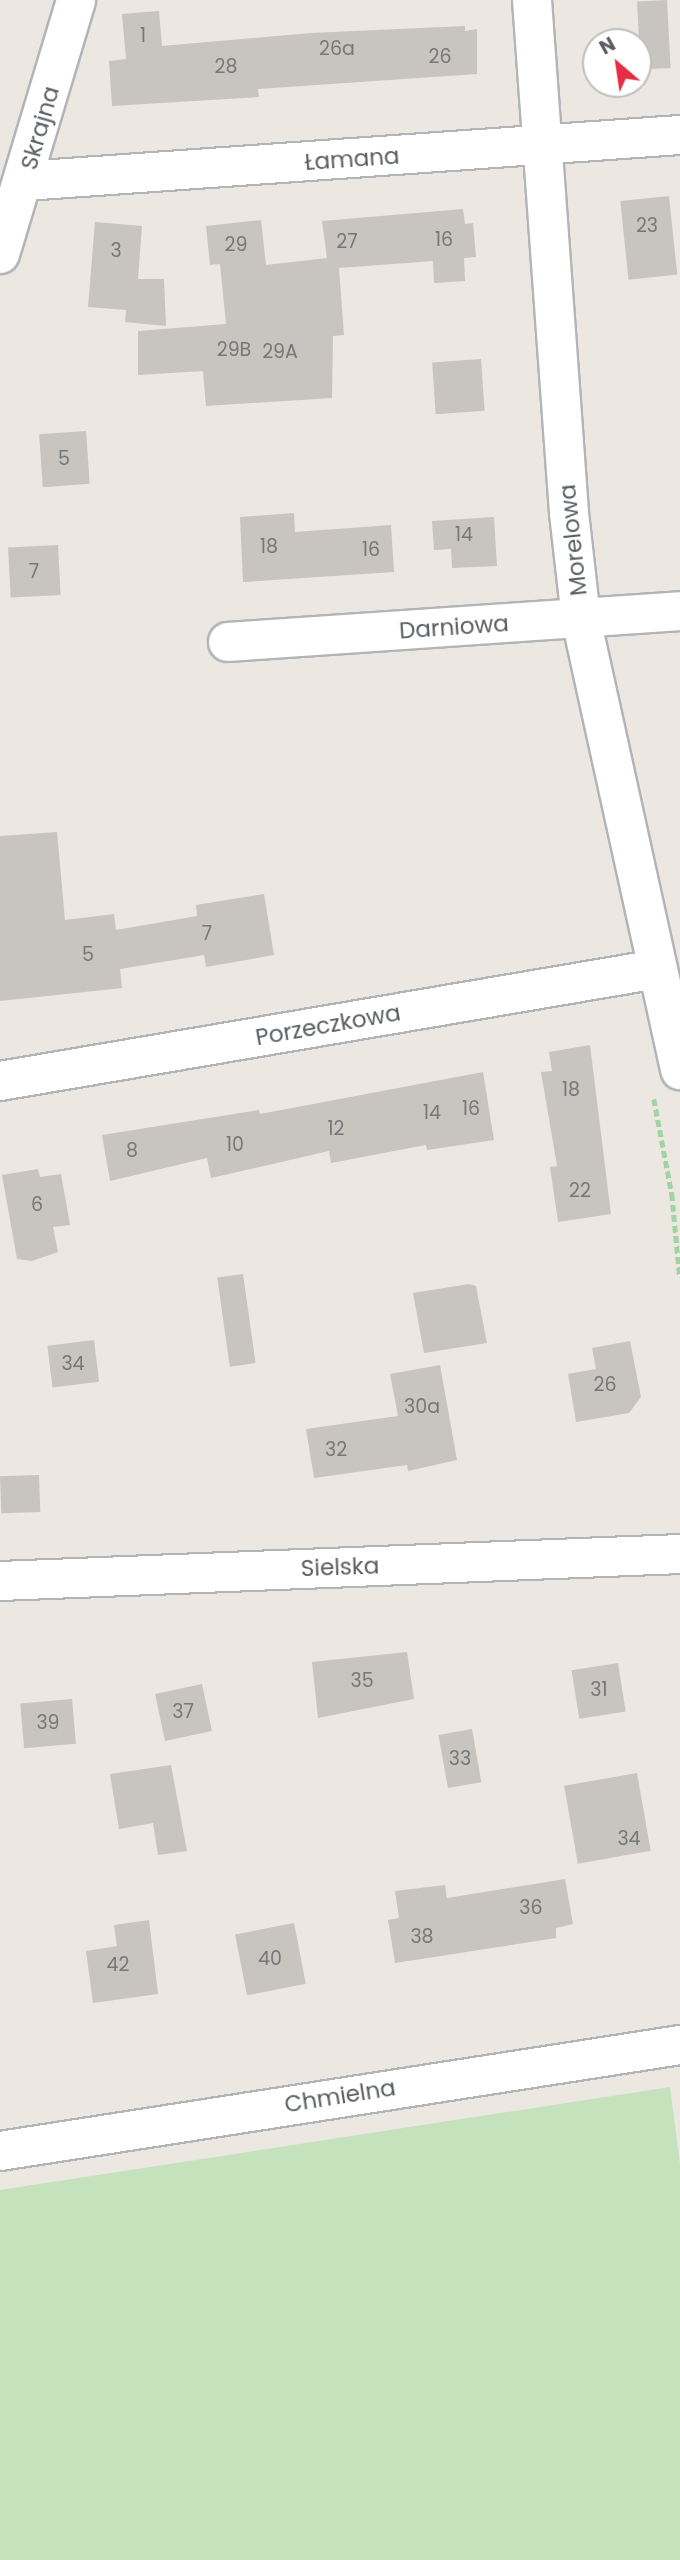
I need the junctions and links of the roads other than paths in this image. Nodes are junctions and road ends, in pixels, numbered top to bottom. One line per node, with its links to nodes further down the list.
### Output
1 (76, 0): 5 (street, Skrajna)
2 (532, 0): 4 (street, Morelowa)
3 (680, 135): 4 (street, Łamana)
4 (543, 144): 5 (street, Łamana); 8 (street, Morelowa)
5 (25, 181): 6 (street, Skrajna)
6 (0, 254)
7 (680, 611): 8 (street, Darniowa)
8 (581, 619): 9 (street, Darniowa); 10 (street, Morelowa)
9 (228, 642)
10 (657, 969): 11 (street, Morelowa); 12 (street, Porzeczkowa)
11 (666, 1080)
12 (0, 1081)
13 (680, 1553): 14 (street, Sielska)
14 (0, 1581)
15 (680, 2045): 16 (street, Chmielna)
16 (0, 2151)

